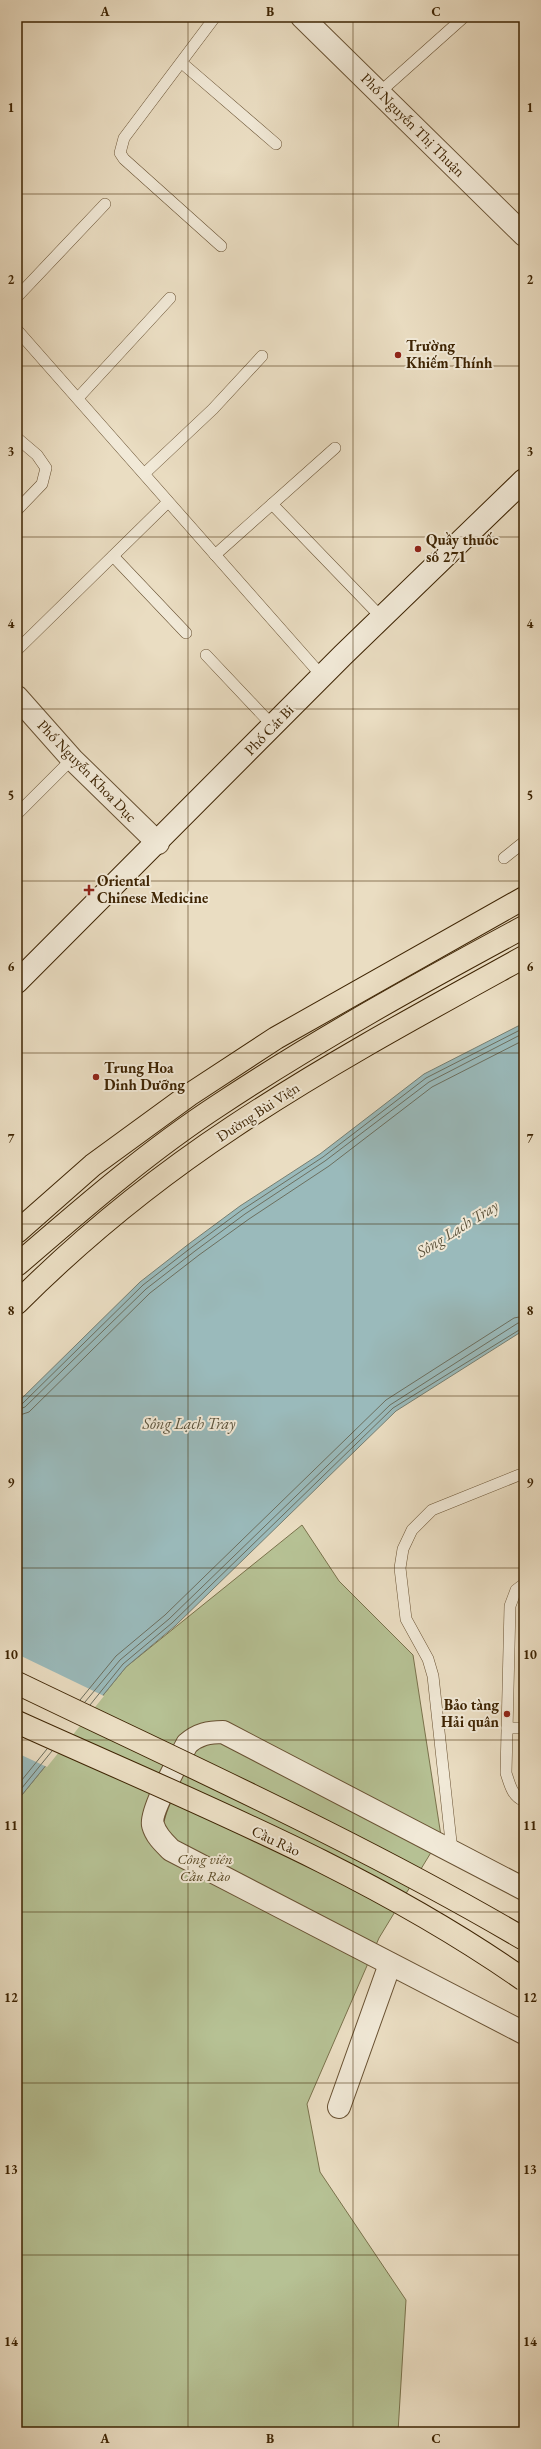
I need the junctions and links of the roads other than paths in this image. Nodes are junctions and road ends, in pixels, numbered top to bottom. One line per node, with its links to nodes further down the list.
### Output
1 (215, 17): 4 (lane)
2 (302, 17): 5 (street, Phố Nguyễn Thị Thuận)
3 (464, 17): 5 (lane)
4 (182, 62): 6 (lane); 9 (lane)
5 (380, 92): 8 (street, Phố Nguyễn Thị Thuận)
6 (276, 144)
7 (105, 204): 10 (lane)
8 (524, 235)
9 (221, 246)
10 (17, 297)
11 (170, 298): 14 (lane)
12 (20, 339): 14 (lane)
13 (262, 356): 17 (lane)
14 (78, 398): 17 (lane)
15 (17, 438): 21 (lane)
16 (334, 448): 20 (lane)
17 (145, 473): 19 (lane)
18 (524, 481): 24 (street, Phố Cát Bi)
19 (168, 502): 22 (lane); 23 (lane)
20 (272, 504): 22 (lane); 24 (lane)
21 (17, 510)
22 (215, 555): 28 (lane)
23 (113, 556): 25 (lane); 26 (lane)
24 (382, 618): 28 (street, Phố Cát Bi)
25 (186, 633)
26 (17, 650)
27 (206, 655): 30 (lane)
28 (322, 676): 30 (street, Phố Cát Bi)
29 (17, 697): 31 (street, Phố Nguyễn Khoa Dục)
30 (273, 726): 34 (street, Phố Cát Bi)
31 (72, 759): 32 (lane); 34 (street, Phố Nguyễn Khoa Dục)
32 (17, 814)
33 (524, 842): 35 (lane)
34 (158, 843): 39 (street, Phố Cát Bi)
35 (504, 858)
36 (524, 898): 40 (main road)
37 (524, 927): 41 (main road, Đường Bùi Viện)
38 (524, 956): 44 (main road, Đường Bùi Viện)
39 (17, 982)
40 (93, 1165): 41 (main road); 42 (main road)
41 (109, 1185): 43 (main road, Đường Bùi Viện)
42 (17, 1232)
43 (17, 1265)
44 (17, 1303)
45 (519, 1475): 52 (lane)
46 (524, 1584): 49 (lane)
47 (17, 1683): 54 (main road, Cầu Rào, bridge)
48 (17, 1722): 56 (main road, Cầu Rào, bridge)
49 (507, 1728): 50 (lane); 51 (lane)
50 (524, 1728)
51 (524, 1801)
52 (452, 1851): 53 (street); 55 (street)
53 (524, 1888)
54 (524, 1939)
55 (390, 1964): 57 (street); 58 (street)
56 (524, 1980)
57 (524, 2033)
58 (338, 2107)

